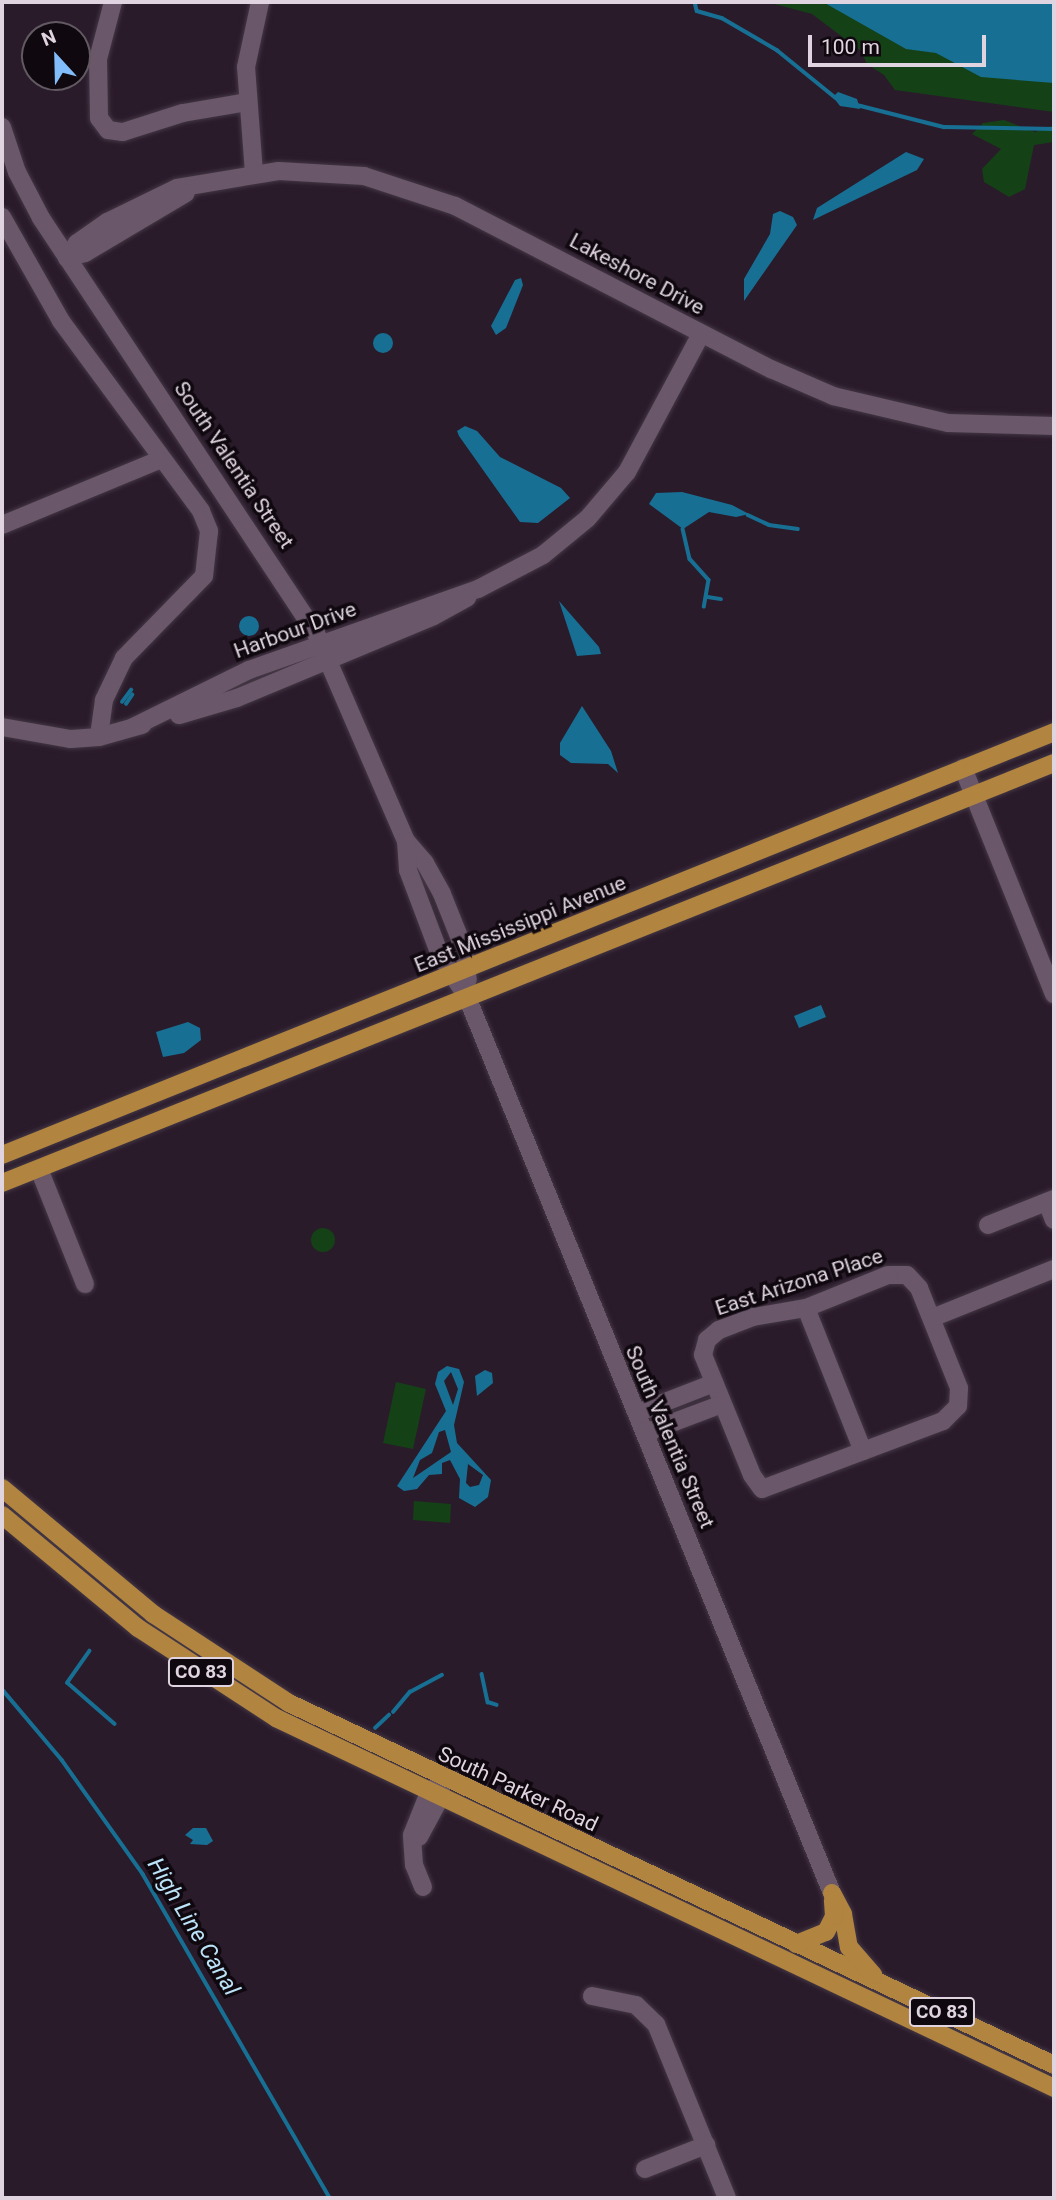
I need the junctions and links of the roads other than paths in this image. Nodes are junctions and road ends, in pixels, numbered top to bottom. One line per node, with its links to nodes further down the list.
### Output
1 (113, 2): 3 (street)
2 (260, 2): 3 (street)
3 (248, 102): 5 (street)
4 (2, 127): 7 (street, South Valentia Street)
5 (254, 173): 7 (street, Lakeshore Drive); 8 (street, Lakeshore Drive)
6 (4, 226): 10 (street)
7 (67, 258): 12 (street, South Valentia Street)
8 (701, 334): 9 (street, Lakeshore Drive); 12 (street, Harbour Drive)
9 (1054, 426)
10 (159, 460): 11 (street); 15 (street)
11 (4, 519)
12 (326, 652): 15 (street, Harbour Drive); 19 (street, South Valentia Street)
13 (2, 727): 15 (street, Harbour Drive)
14 (1054, 732): 17 (main road, East Mississippi Avenue)
15 (99, 737)
16 (1054, 763): 18 (main road)
17 (963, 768): 18 (street); 19 (main road, East Mississippi Avenue)
18 (973, 793): 20 (street); 21 (main road)
19 (460, 973): 21 (street, South Valentia Street); 22 (main road, East Mississippi Avenue)
20 (1054, 994)
21 (467, 998): 23 (main road); 34 (street, South Valentia Street)
22 (2, 1155)
23 (39, 1169): 24 (main road); 29 (street)
24 (2, 1183)
25 (1051, 1200): 26 (street); 27 (street)
26 (1054, 1220)
27 (988, 1225)
28 (1054, 1269): 31 (street)
29 (85, 1284)
30 (806, 1308): 31 (street, East Arizona Place); 32 (street, East Arizona Place); 36 (street)
31 (932, 1318): 36 (street)
32 (714, 1383): 33 (street); 34 (street)
33 (722, 1404): 35 (street); 36 (street)
34 (637, 1413): 35 (street, South Valentia Street)
35 (645, 1433): 42 (street, South Valentia Street)
36 (863, 1451)
37 (2, 1488): 39 (main road, South Parker Road / CO 83)
38 (2, 1515): 40 (main road, South Parker Road / CO 83)
39 (443, 1779): 40 (street); 44 (main road, South Parker Road / CO 83)
40 (434, 1797): 41 (street); 46 (main road, South Parker Road / CO 83)
41 (423, 1887)
42 (832, 1893): 43 (main road); 44 (main road)
43 (844, 1918): 45 (main road); 47 (main road)
44 (796, 1944): 45 (main road, South Parker Road / CO 83)
45 (830, 1960): 46 (main road); 47 (main road, South Parker Road / CO 83)
46 (812, 1974): 50 (main road, South Parker Road / CO 83)
47 (882, 1984): 49 (main road, South Parker Road / CO 83)
48 (592, 1996): 51 (street)
49 (1054, 2065)
50 (1054, 2088)
51 (706, 2144): 52 (street); 53 (street)
52 (645, 2169)
53 (727, 2198)

